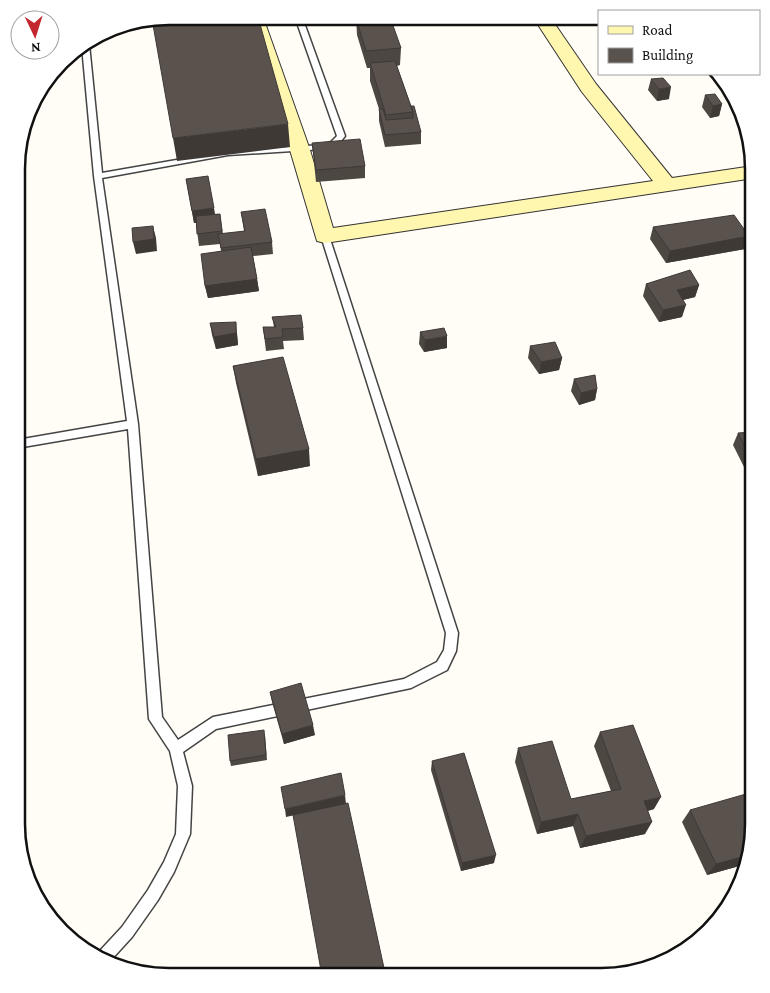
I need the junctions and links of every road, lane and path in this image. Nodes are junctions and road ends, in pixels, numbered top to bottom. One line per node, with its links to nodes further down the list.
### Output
1 (257, 25): 5 (street)
2 (301, 25): 5 (lane)
3 (547, 25): 8 (street)
4 (87, 51): 7 (lane)
5 (300, 150): 7 (lane); 9 (street)
6 (745, 173): 8 (street)
7 (98, 176): 10 (lane)
8 (666, 184): 9 (street)
9 (325, 236): 12 (lane)
10 (133, 424): 11 (lane); 12 (lane)
11 (25, 443)
12 (176, 749): 13 (lane)
13 (106, 953)

